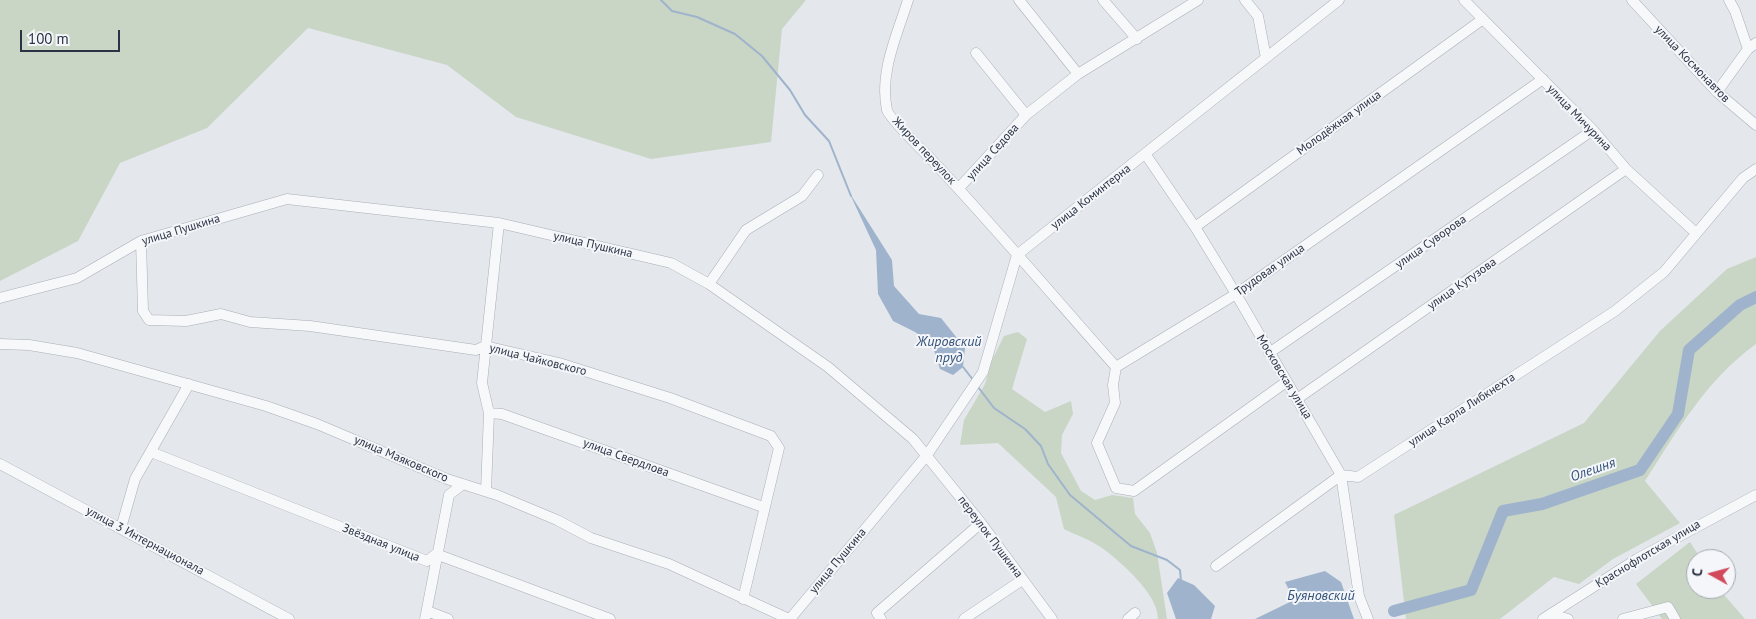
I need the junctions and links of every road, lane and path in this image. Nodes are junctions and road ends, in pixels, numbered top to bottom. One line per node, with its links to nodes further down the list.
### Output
1 (908, 0): 25 (street, Жиров переулок)
2 (1019, 0): 15 (street)
3 (1103, 0): 11 (street)
4 (1198, 0): 11 (street, улица Седова)
5 (1245, 0): 14 (street)
6 (1339, 0): 14 (street, улица Коминтерна)
7 (1464, 0): 10 (street, улица Мичурина)
8 (1632, 0): 17 (street, улица Космонавтов)
9 (1729, 0): 12 (street)
10 (1483, 19): 16 (street, улица Мичурина); 27 (street, Молодёжная улица)
11 (1137, 40): 15 (street, улица Седова)
12 (1752, 46): 17 (street)
13 (976, 53): 18 (street, улица Седова)
14 (1266, 58): 21 (street, улица Коминтерна)
15 (1078, 74): 18 (street, улица Седова)
16 (1543, 79): 20 (street, улица Мичурина); 32 (street, Трудовая улица)
17 (1716, 92): 19 (street, улица Космонавтов)
18 (1026, 115): 25 (street, улица Седова)
19 (1756, 125)
20 (1594, 130): 22 (street, улица Мичурина); 36 (street, улица Суворова)
21 (1146, 155): 27 (street, Московская улица); 30 (street, улица Коминтерна)
22 (1626, 169): 28 (street, улица Мичурина); 40 (street, улица Кутузова)
23 (1756, 169): 28 (street, улица Карла Либкнехта)
24 (818, 175): 31 (street)
25 (959, 188): 30 (street, Жиров переулок)
26 (499, 223): 29 (street, улица Пушкина); 31 (street, улица Пушкина); 35 (street)
27 (1195, 227): 32 (street, Московская улица)
28 (1696, 233): 46 (street, улица Карла Либкнехта)
29 (141, 241): 33 (street, улица Пушкина); 35 (street, улица Чайковского)
30 (1016, 256): 37 (street); 43 (street)
31 (709, 284): 43 (street, улица Пушкина)
32 (1236, 294): 36 (street, Московская улица); 37 (street, Трудовая улица)
33 (0, 298)
34 (0, 344): 39 (street, улица Маяковского)
35 (485, 346): 41 (street); 51 (street, улица Чайковского)
36 (1269, 353): 38 (street, Московская улица)
37 (1116, 367): 38 (street)
38 (1286, 382): 40 (street, Московская улица)
39 (189, 384): 42 (street); 47 (street, улица Маяковского)
40 (1297, 399): 45 (street, Московская улица)
41 (488, 413): 48 (street); 51 (street, улица Свердлова)
42 (151, 452): 53 (street); 54 (street, Звёздная улица)
43 (927, 455): 52 (street, переулок Пушкина); 63 (street, улица Пушкина)
44 (0, 464): 53 (street, улица 3 Интернационала)
45 (1341, 475): 46 (street); 50 (street, Московская улица); 55 (street)
46 (1358, 477): 50 (street)
47 (463, 484): 48 (street, улица Маяковского); 54 (street)
48 (486, 491): 57 (street, улица Маяковского)
49 (1756, 494): 59 (street, Краснофлотская улица)
50 (1345, 498): 67 (street, Московская улица)
51 (763, 507): 57 (street, улица Чайковского)
52 (981, 523): 56 (street, переулок Пушкина); 64 (street)
53 (121, 528): 60 (street, улица 3 Интернационала)
54 (436, 554): 58 (street); 62 (street, Звёздная улица)
55 (1216, 566)
56 (1022, 580): 65 (street); 66 (street, переулок Пушкина)
57 (743, 599): 63 (street, улица Маяковского)
58 (426, 615): 61 (street)
59 (1547, 617): 68 (street)
60 (289, 619)
61 (448, 619)
62 (610, 619)
63 (789, 619)
64 (881, 619)
65 (964, 619)
66 (1052, 619)
67 (1368, 619)
68 (1568, 619)
69 (1623, 619): 70 (street)
70 (1675, 619)

